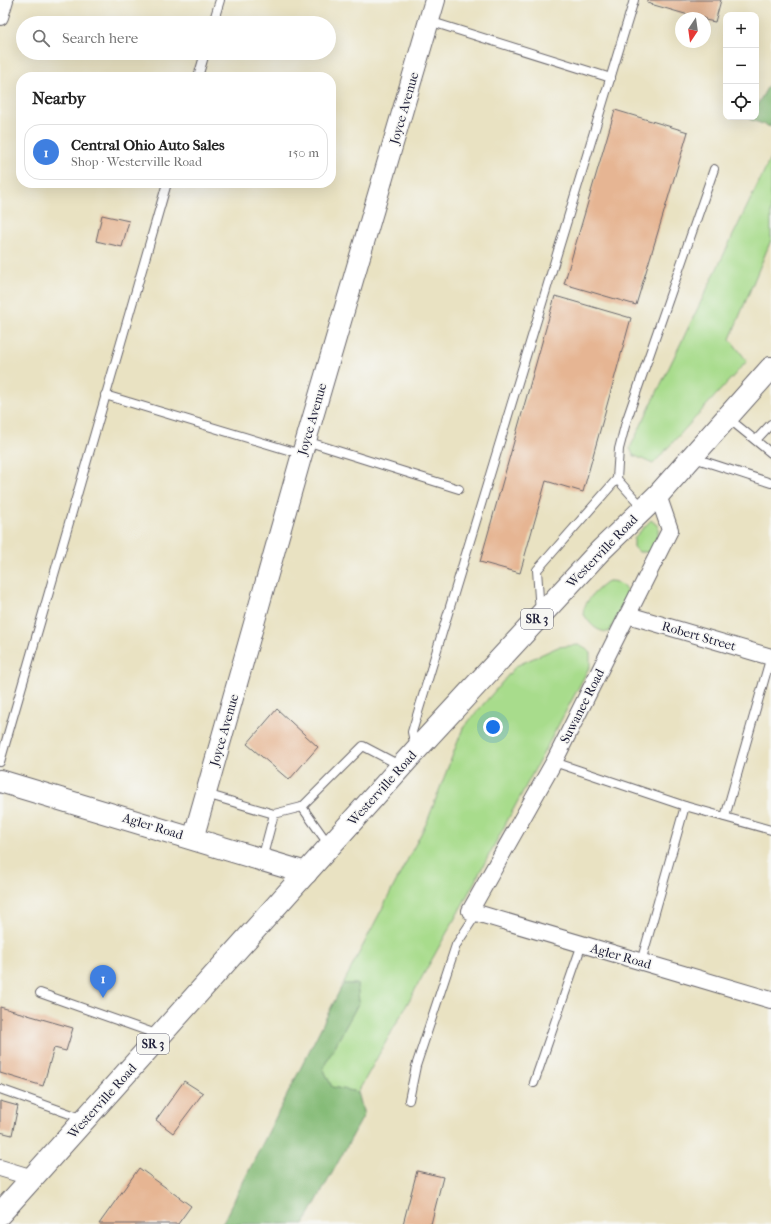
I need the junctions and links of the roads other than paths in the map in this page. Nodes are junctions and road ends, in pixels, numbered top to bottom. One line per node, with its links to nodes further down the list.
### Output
1 (5, 0): 6 (street)
2 (220, 0): 5 (lane)
3 (435, 0): 7 (street, Joyce Avenue)
4 (634, 0): 10 (lane)
5 (215, 16)
6 (0, 18)
7 (429, 21): 10 (lane); 18 (street, Joyce Avenue)
8 (203, 60): 9 (lane)
9 (199, 72)
10 (611, 78): 28 (lane)
11 (714, 169): 21 (lane)
12 (166, 188): 14 (lane)
13 (771, 368): 15 (main road, Westerville Road / SR 3)
14 (105, 395): 18 (lane); 29 (lane)
15 (726, 417): 17 (lane); 20 (main road, Westerville Road / SR 3)
16 (771, 424): 17 (lane)
17 (756, 440): 19 (lane)
18 (304, 447): 23 (lane); 33 (street, Joyce Avenue)
19 (771, 453)
20 (691, 457): 22 (lane); 24 (main road, Westerville Road / SR 3)
21 (617, 479): 24 (lane); 26 (lane)
22 (771, 483)
23 (459, 489)
24 (651, 502): 25 (street, Suwanee Road); 26 (main road, Westerville Road / SR 3)
25 (628, 615): 27 (street, Robert Street); 30 (street, Suwanee Road)
26 (540, 616): 28 (main road, Westerville Road / SR 3)
27 (771, 656): 37 (lane)
28 (416, 750): 31 (main road, Westerville Road / SR 3)
29 (0, 762)
30 (554, 762): 34 (lane); 43 (street, Suwanee Road)
31 (402, 766): 35 (lane); 40 (main road, Westerville Road / SR 3)
32 (0, 781): 39 (main road, Agler Road)
33 (206, 794): 36 (lane); 39 (street, Joyce Avenue)
34 (685, 806): 37 (lane); 45 (lane)
35 (302, 807): 36 (lane); 40 (lane)
36 (274, 814): 41 (lane)
37 (725, 817): 38 (lane)
38 (771, 830)
39 (193, 839): 41 (main road, Agler Road)
40 (329, 847): 42 (main road, Westerville Road / SR 3)
41 (262, 859): 42 (main road, Agler Road)
42 (306, 873): 48 (main road, Westerville Road / SR 3)
43 (474, 912): 44 (street, Agler Road); 51 (lane)
44 (582, 944): 45 (street, Agler Road); 49 (lane)
45 (641, 962): 47 (street, Agler Road)
46 (40, 993): 48 (lane)
47 (771, 1000)
48 (160, 1036): 52 (main road, Westerville Road / SR 3)
49 (534, 1084)
50 (0, 1089): 52 (lane)
51 (409, 1100)
52 (85, 1119): 54 (main road, Westerville Road / SR 3)
53 (0, 1168): 54 (street)
54 (33, 1178): 55 (main road, Westerville Road / SR 3)
55 (0, 1214)

